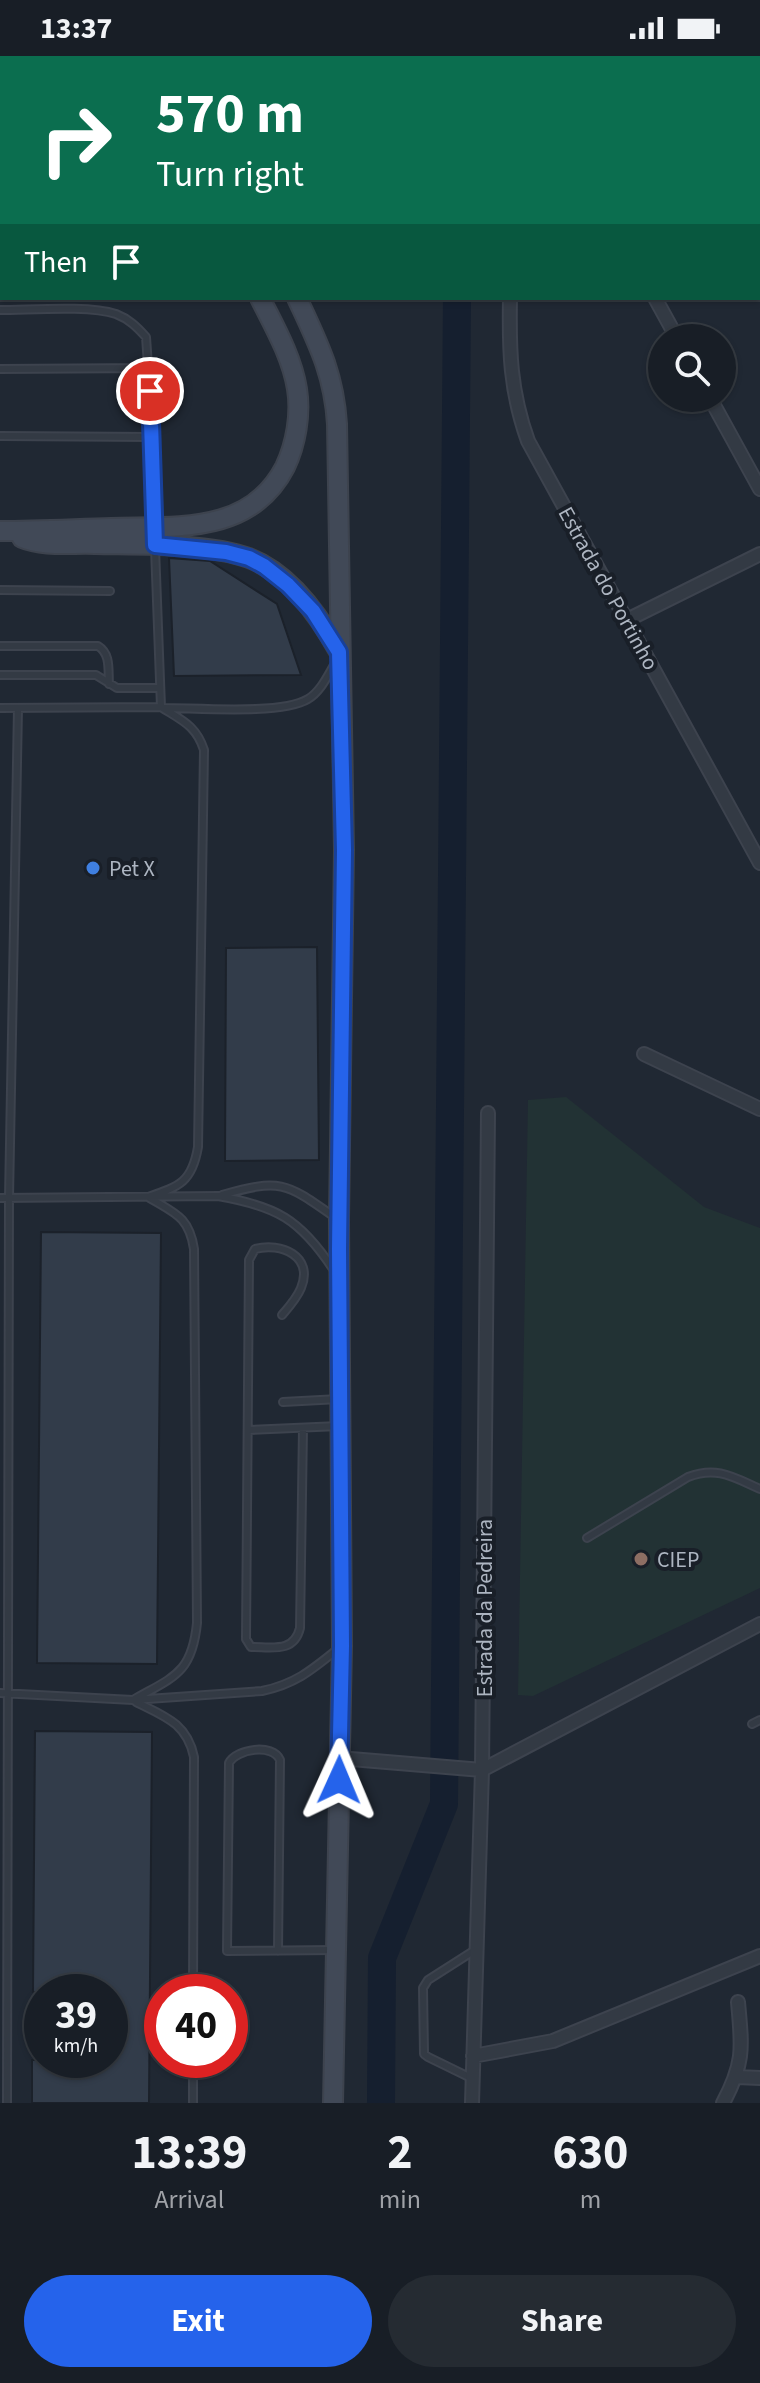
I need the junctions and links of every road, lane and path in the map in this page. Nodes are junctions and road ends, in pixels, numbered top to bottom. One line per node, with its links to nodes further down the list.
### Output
1 (261, 300): 14 (street)
2 (298, 300): 20 (street)
3 (510, 300): 18 (street, Estrada do Portinho)
4 (656, 300): 6 (street)
5 (0, 310): 7 (lane)
6 (669, 324)
7 (149, 368): 8 (lane); 11 (lane)
8 (0, 369)
9 (718, 412): 12 (street)
10 (0, 436): 11 (lane)
11 (153, 437): 14 (lane)
12 (760, 489)
13 (3, 531): 14 (street)
14 (155, 536): 20 (street); 23 (lane)
15 (760, 554): 18 (street)
16 (0, 590): 17 (lane)
17 (110, 591)
18 (627, 620): 27 (street, Estrada do Portinho)
19 (0, 646): 22 (lane)
20 (339, 654): 24 (lane); 35 (street)
21 (0, 675): 22 (lane)
22 (109, 684): 23 (lane)
23 (160, 688): 24 (lane)
24 (161, 707): 26 (lane); 32 (lane)
25 (0, 708): 26 (lane)
26 (18, 708): 34 (lane)
27 (760, 863)
28 (644, 1054): 29 (street)
29 (760, 1109)
30 (488, 1113): 52 (street, Estrada da Pedreira)
31 (218, 1196): 32 (lane); 35 (lane); 36 (lane)
32 (148, 1197): 34 (lane); 48 (lane)
33 (0, 1198): 34 (lane)
34 (9, 1198): 47 (lane)
35 (339, 1220): 36 (street)
36 (339, 1278): 38 (street)
37 (282, 1315): 42 (lane)
38 (340, 1399): 39 (lane); 40 (street)
39 (283, 1402)
40 (339, 1426): 41 (lane); 46 (street)
41 (303, 1428): 42 (lane); 42 (lane)
42 (248, 1430)
43 (760, 1489): 44 (lane)
44 (587, 1538)
45 (760, 1624): 52 (street)
46 (342, 1646): 48 (lane); 51 (street)
47 (4, 1694): 48 (lane); 64 (lane)
48 (133, 1700): 57 (lane)
49 (760, 1720): 50 (lane)
50 (752, 1724)
51 (339, 1758): 52 (street); 53 (street)
52 (482, 1770): 54 (street, Estrada da Pedreira)
53 (336, 1950): 55 (lane); 66 (street)
54 (475, 1950): 59 (street, Estrada da Pedreira); 62 (lane)
55 (278, 1951): 55 (lane)
56 (760, 1956): 59 (street)
57 (193, 1974)
58 (738, 2002): 60 (street)
59 (473, 2056): 62 (street, Estrada da Pedreira)
60 (737, 2077): 63 (street); 68 (street)
61 (193, 2078): 65 (lane)
62 (472, 2078): 67 (street, Estrada da Pedreira)
63 (760, 2078)
64 (7, 2103)
65 (193, 2103)
66 (333, 2103)
67 (472, 2103)
68 (723, 2103)

